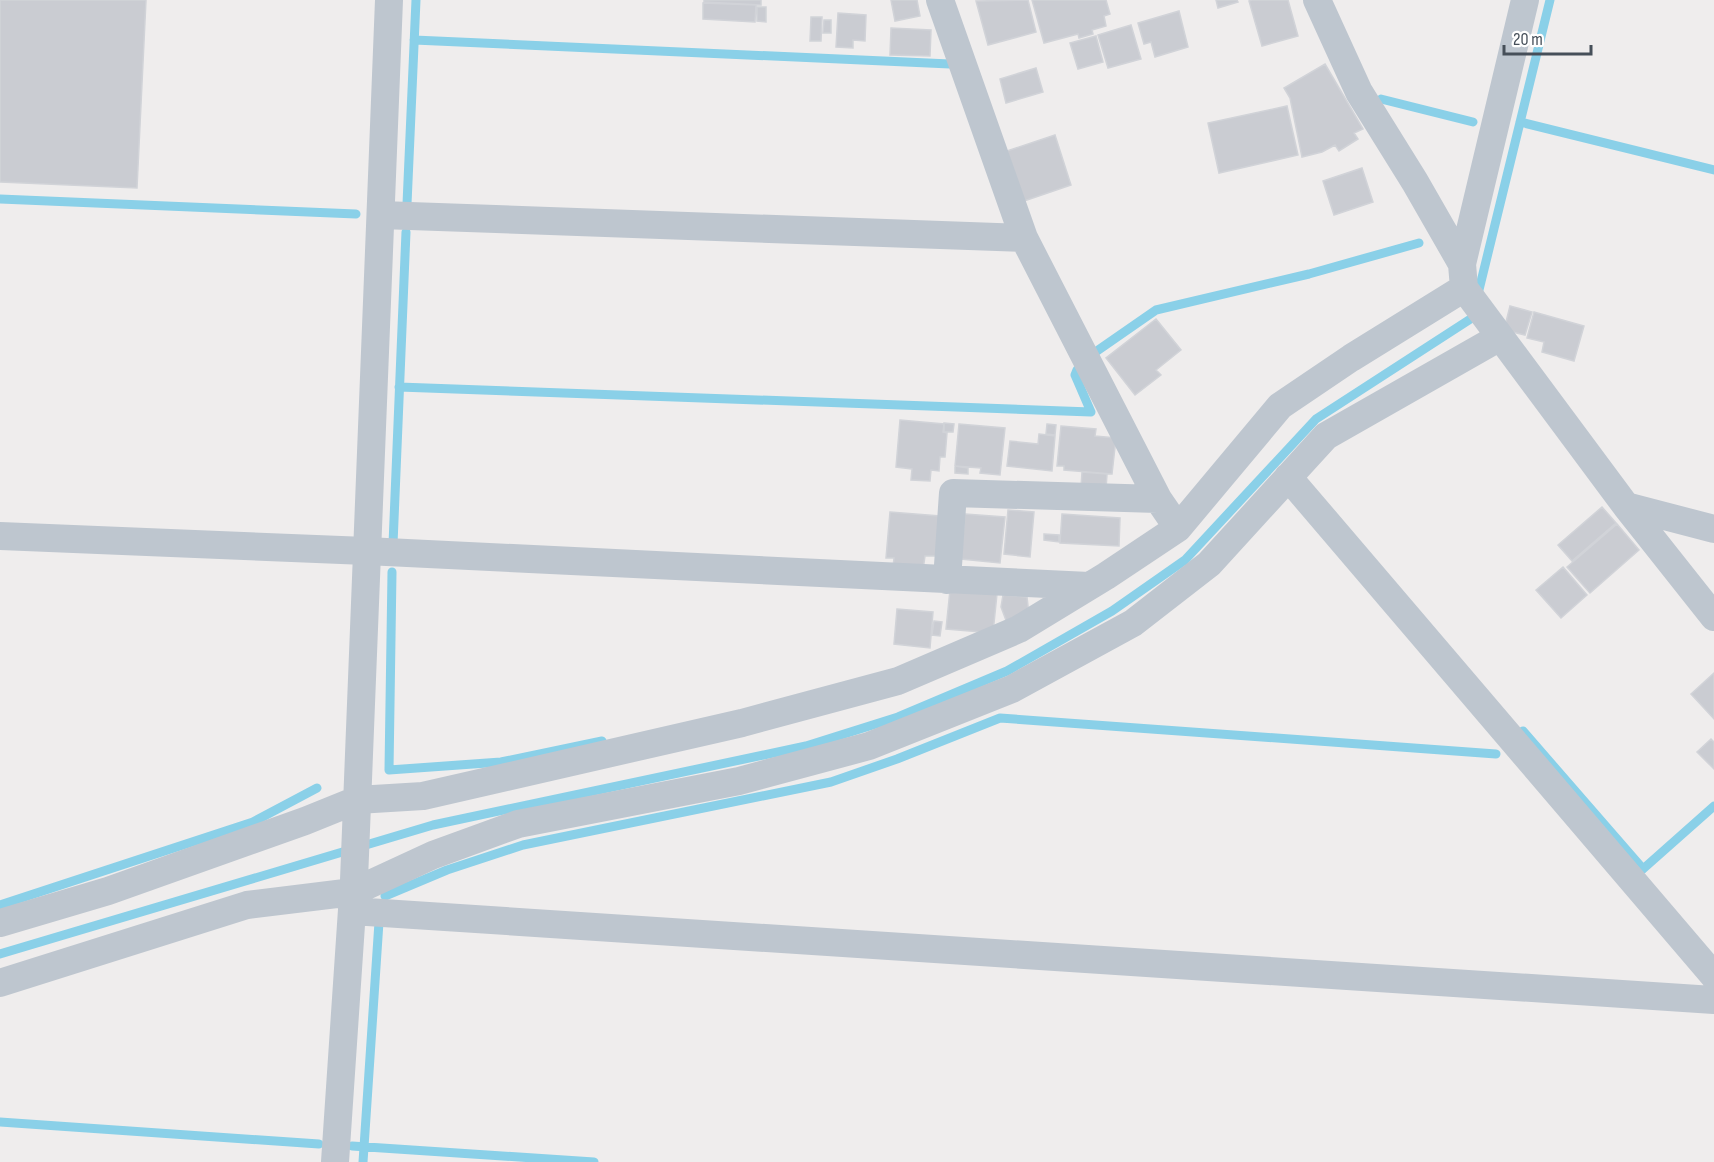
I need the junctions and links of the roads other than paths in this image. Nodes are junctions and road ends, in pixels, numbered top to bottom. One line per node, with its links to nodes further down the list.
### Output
1 (389, 0): 5 (street)
2 (940, 0): 6 (street)
3 (1317, 0): 7 (street)
4 (1525, 0): 7 (street)
5 (381, 215): 6 (street); 15 (street)
6 (1024, 237): 10 (street)
7 (1463, 276): 8 (street); 12 (street)
8 (1494, 329): 9 (street); 11 (street)
9 (1288, 477): 20 (street); 23 (street)
10 (1158, 499): 12 (street); 16 (street)
11 (1626, 506): 13 (street); 18 (street)
12 (1178, 528): 17 (street)
13 (1714, 529)
14 (0, 536): 15 (street)
15 (366, 551): 16 (street); 19 (street)
16 (947, 580): 17 (street)
17 (1089, 586): 19 (street)
18 (1714, 617)
19 (356, 804): 20 (street); 22 (street)
20 (353, 894): 21 (street); 26 (street); 27 (street)
21 (303, 898): 24 (street); 25 (street)
22 (0, 922)
23 (1714, 976)
24 (0, 983)
25 (0, 999)
26 (1714, 1000)
27 (335, 1162)

